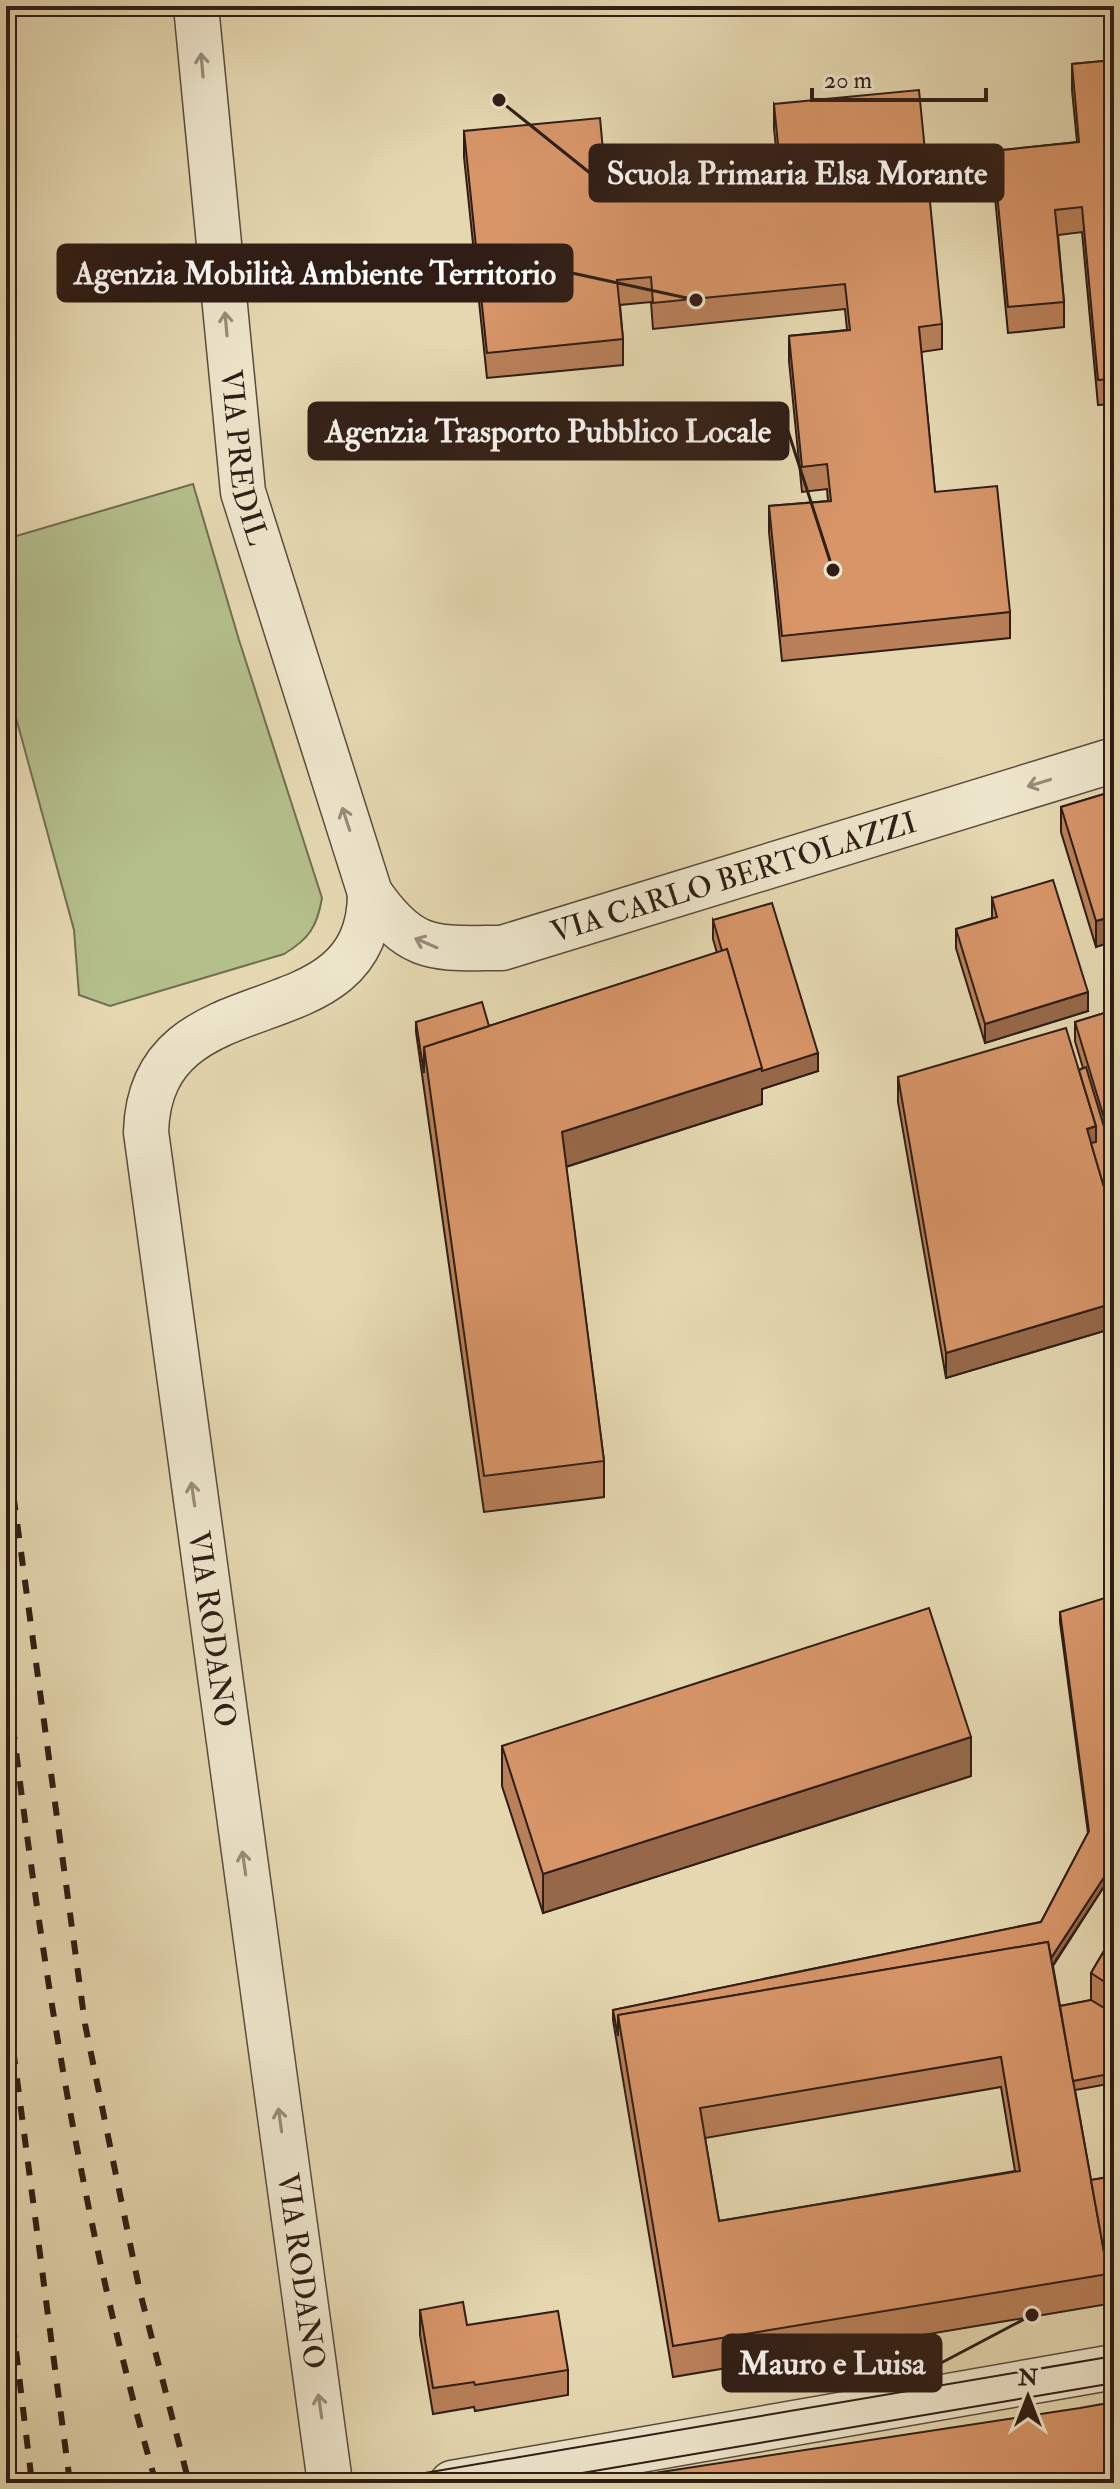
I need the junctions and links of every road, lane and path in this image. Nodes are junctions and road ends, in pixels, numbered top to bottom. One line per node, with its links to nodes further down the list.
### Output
1 (196, 6): 3 (street, VIA PREDIL, one-way to 1)
2 (1114, 760): 3 (street, VIA CARLO BERTOLAZZI, one-way to 3)
3 (370, 893): 5 (street, VIA RODANO, one-way to 3)
4 (1114, 2367): 6 (street)
5 (330, 2483)
6 (452, 2483)

